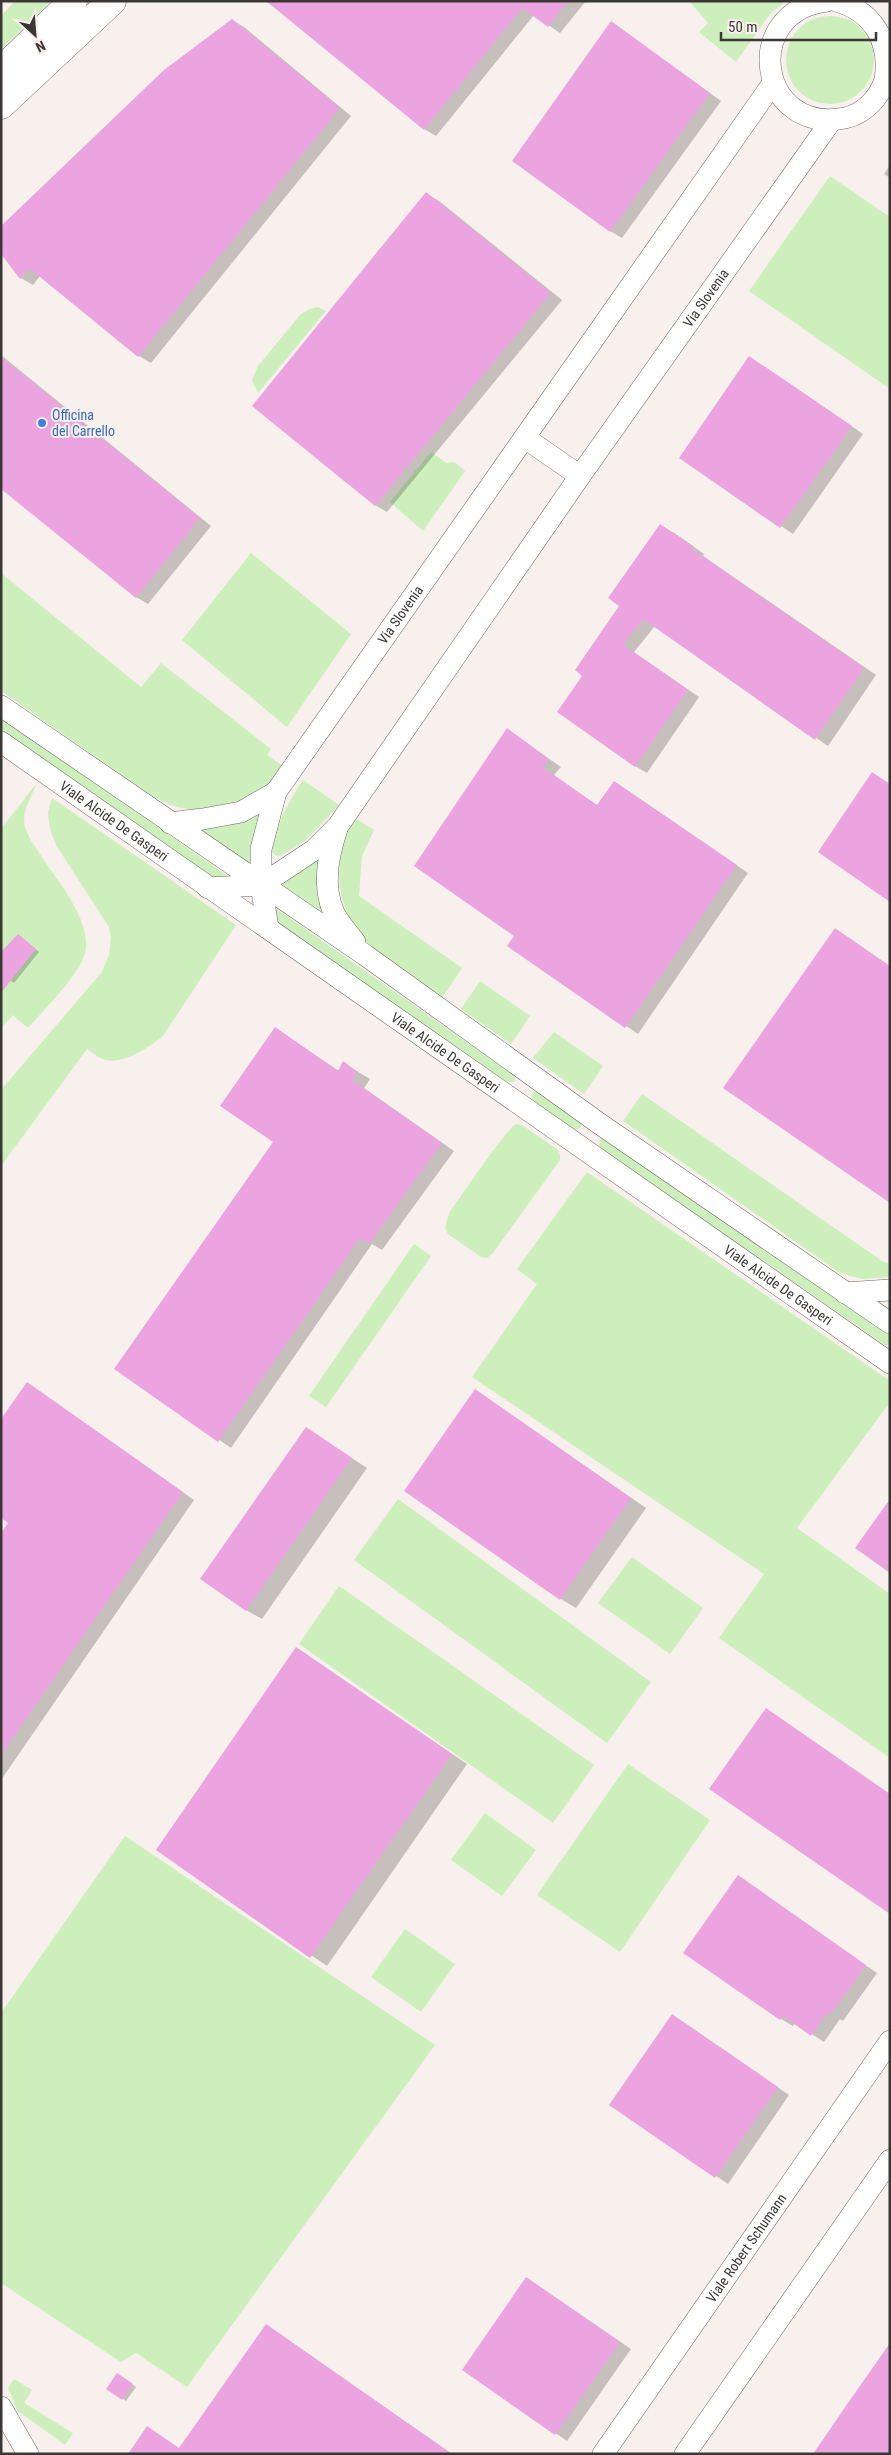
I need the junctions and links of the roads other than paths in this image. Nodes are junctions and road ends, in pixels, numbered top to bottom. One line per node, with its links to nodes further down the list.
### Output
1 (73, 1): 5 (main road)
2 (112, 1): 7 (main road)
3 (827, 1): 6 (street)
4 (836, 1): 8 (street)
5 (1, 71)
6 (773, 83): 8 (street); 9 (street, Via Slovenia)
7 (1, 105)
8 (831, 121): 10 (street, Via Slovenia)
9 (526, 438): 10 (street); 13 (street, Via Slovenia)
10 (580, 476): 15 (street, Via Slovenia)
11 (1, 706): 14 (street)
12 (1, 742): 17 (street, Viale Alcide De Gasperi)
13 (276, 792): 14 (street, Via Slovenia); 16 (street, Via Slovenia)
14 (170, 823): 16 (street)
15 (338, 826): 16 (street, Via Slovenia); 19 (street, Via Slovenia)
16 (261, 885): 17 (street); 18 (street, Via Slovenia); 19 (street)
17 (208, 888): 18 (street, Viale Alcide De Gasperi)
18 (268, 928): 23 (street, Viale Alcide De Gasperi)
19 (365, 955): 21 (street)
20 (890, 1290): 21 (street)
21 (845, 1293): 22 (street)
22 (890, 1323)
23 (886, 1358)
24 (890, 2041): 28 (street, Viale Robert Schumann)
25 (890, 2160): 29 (street)
26 (1, 2406): 27 (street)
27 (28, 2454)
28 (603, 2454)
29 (685, 2454)

